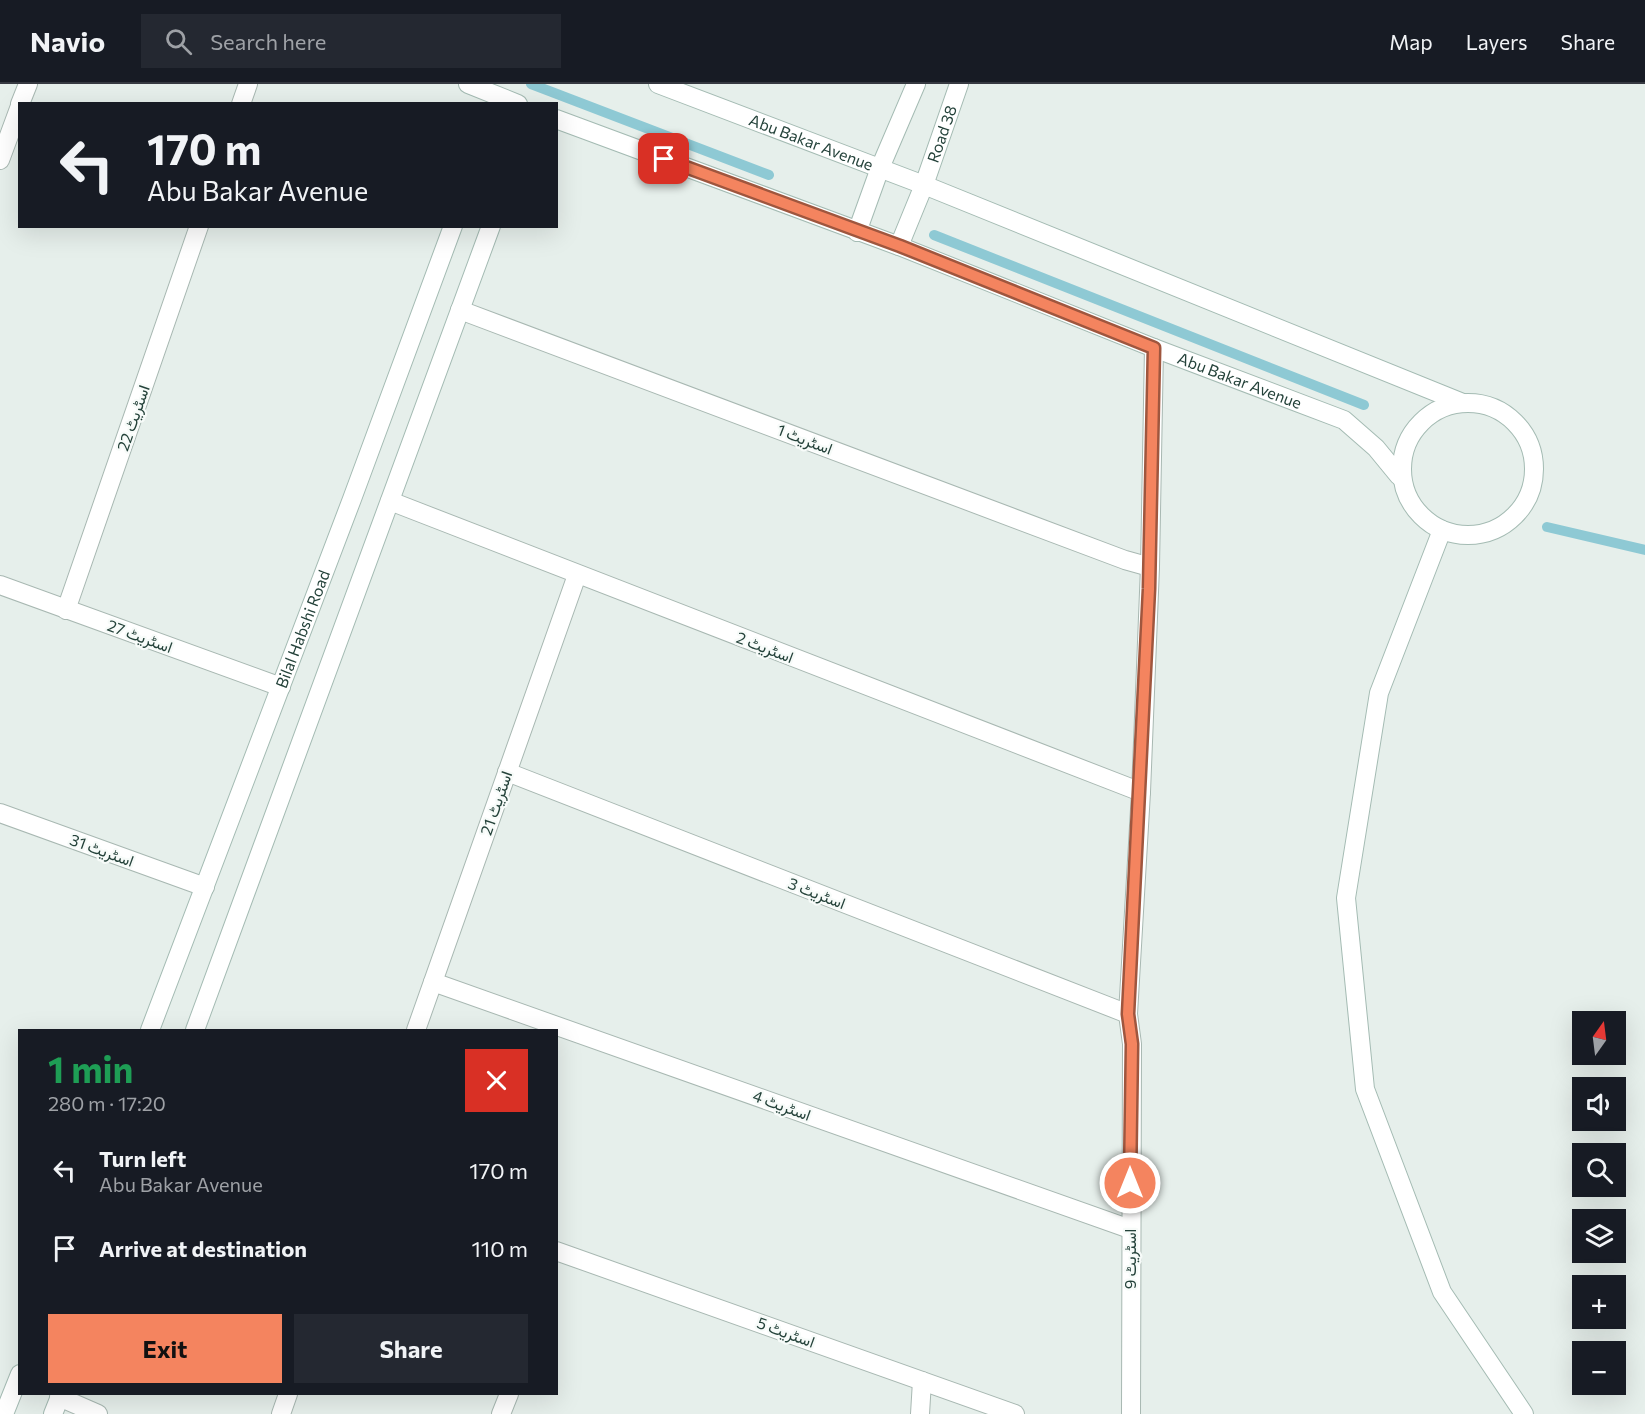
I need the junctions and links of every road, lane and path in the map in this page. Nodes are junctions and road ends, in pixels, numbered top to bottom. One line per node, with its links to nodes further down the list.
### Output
1 (28, 84): 8 (street)
2 (248, 84): 9 (street)
3 (468, 84): 7 (street)
4 (658, 84): 14 (street, Abu Bakar Avenue)
5 (916, 84): 14 (street)
6 (959, 84): 15 (street, Road 38)
7 (506, 101)
8 (21, 102)
9 (242, 102)
10 (18, 109): 12 (street)
11 (558, 120): 19 (street, Abu Bakar Avenue)
12 (4, 135): 13 (street)
13 (0, 160)
14 (880, 168): 15 (street, Abu Bakar Avenue); 19 (street)
15 (924, 185): 20 (street, Road 38); 23 (street, Abu Bakar Avenue)
16 (198, 228): 30 (street, اسٹریٹ 22)
17 (452, 228): 31 (street, Bilal Habshi Road)
18 (489, 228): 21 (street)
19 (857, 232): 20 (street, Abu Bakar Avenue)
20 (900, 246): 22 (street, Abu Bakar Avenue)
21 (460, 310): 25 (street); 27 (street, اسٹریٹ 1)
22 (1154, 348): 24 (street, Abu Bakar Avenue); 27 (street, اسٹریٹ 9)
23 (1463, 403): 24 (street); 26 (street)
24 (1400, 476): 26 (street)
25 (390, 501): 28 (street, اسٹریٹ 2); 39 (street)
26 (1442, 530): 55 (street)
27 (1150, 567): 33 (street, اسٹریٹ 9)
28 (577, 575): 32 (street, اسٹریٹ 21); 33 (street, اسٹریٹ 2)
29 (0, 585): 30 (street, اسٹریٹ 27)
30 (66, 610): 31 (street, اسٹریٹ 27)
31 (281, 687): 35 (street, Bilal Habshi Road)
32 (507, 772): 36 (street, اسٹریٹ 21); 37 (street, اسٹریٹ 3)
33 (1140, 792): 37 (street, اسٹریٹ 9)
34 (0, 813): 35 (street, اسٹریٹ 31)
35 (205, 887): 38 (street, Bilal Habshi Road)
36 (433, 981): 40 (street, اسٹریٹ 21); 41 (street, اسٹریٹ 4)
37 (1128, 1014): 41 (street, اسٹریٹ 9)
38 (150, 1029)
39 (195, 1029)
40 (416, 1029)
41 (1130, 1229): 54 (street, اسٹریٹ 9)
42 (558, 1257): 44 (street, اسٹریٹ 5)
43 (18, 1379): 48 (street)
44 (922, 1381): 52 (street); 53 (street, اسٹریٹ 5)
45 (288, 1395): 50 (street)
46 (509, 1395): 51 (street)
47 (58, 1402): 49 (street)
48 (4, 1414)
49 (98, 1414)
50 (281, 1414)
51 (501, 1414)
52 (920, 1414)
53 (1015, 1414)
54 (1131, 1414)
55 (1524, 1414)

